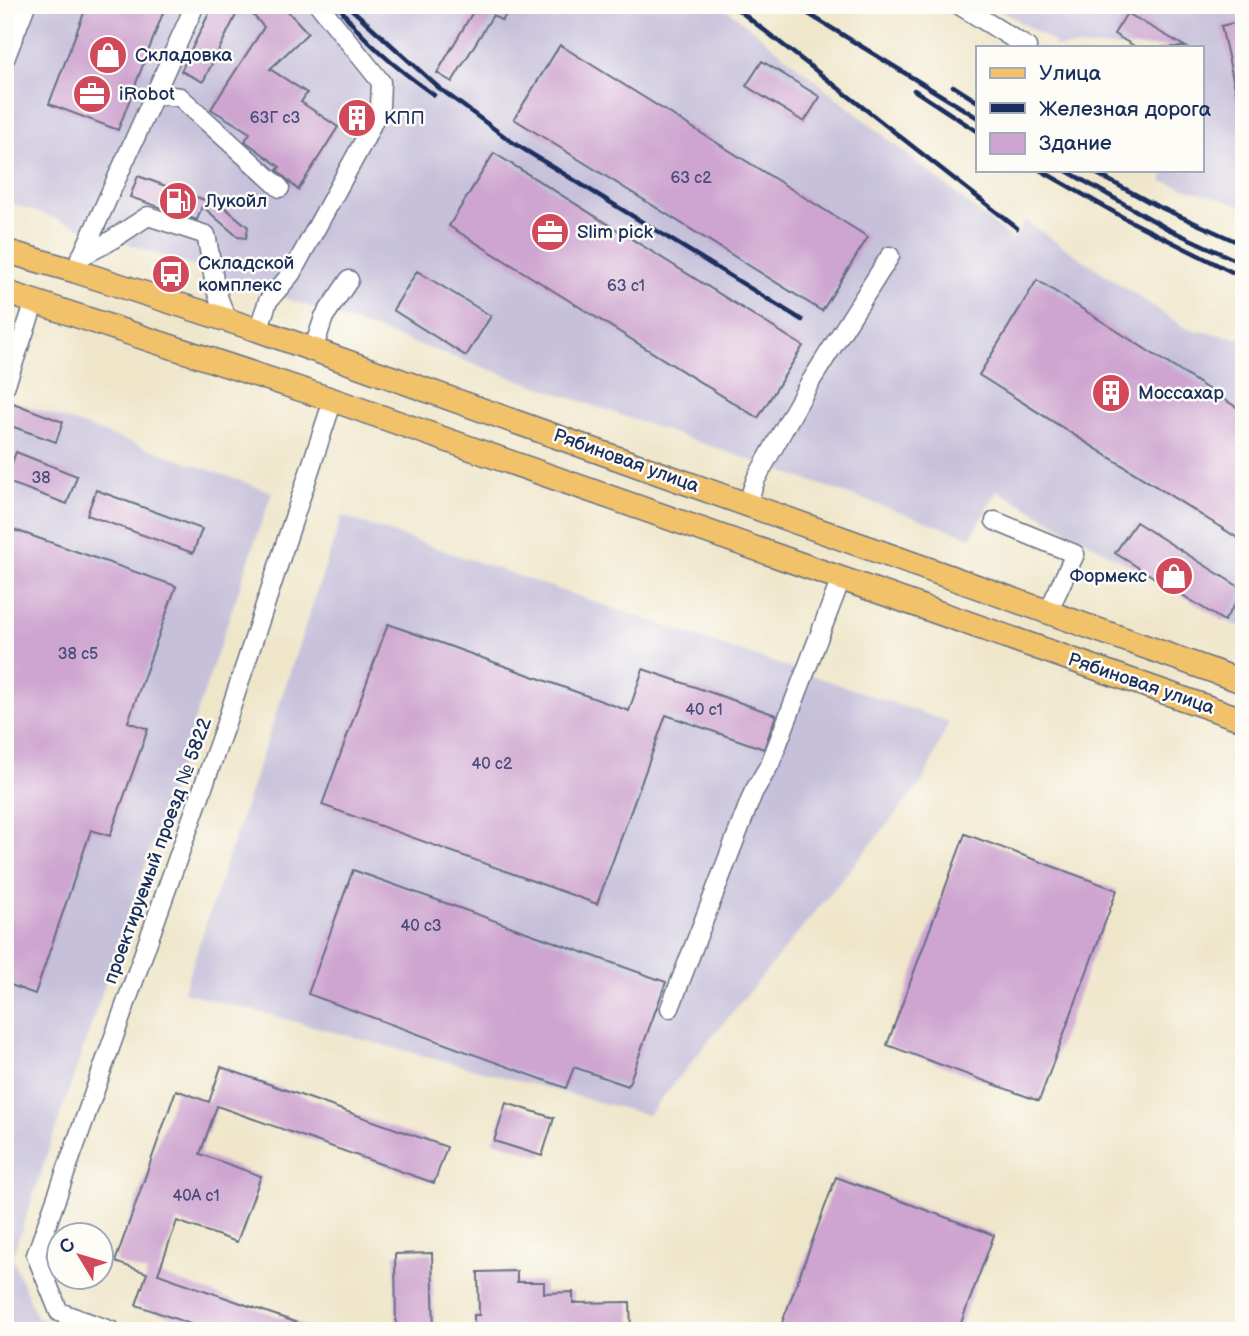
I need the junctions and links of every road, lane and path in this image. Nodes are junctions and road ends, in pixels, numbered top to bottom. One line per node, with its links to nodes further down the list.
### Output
1 (26, 5): 6 (lane)
2 (195, 5): 7 (lane)
3 (319, 5): 15 (lane)
4 (959, 5): 5 (lane)
5 (1025, 46)
6 (5, 59)
7 (154, 94): 8 (lane); 11 (lane)
8 (280, 188)
9 (5, 251): 11 (main road, Рябиновая улица)
10 (890, 256): 19 (lane)
11 (78, 264): 14 (main road, Рябиновая улица); 14 (lane)
12 (349, 280): 16 (lane)
13 (15, 296): 17 (lane); 18 (main road, Рябиновая улица)
14 (230, 321): 15 (main road, Рябиновая улица)
15 (258, 330): 16 (main road, Рябиновая улица)
16 (313, 350): 19 (main road, Рябиновая улица)
17 (5, 387)
18 (333, 400): 21 (main road, Рябиновая улица); 26 (lane, проектируемый проезд № 5822)
19 (747, 504): 22 (main road, Рябиновая улица)
20 (995, 522): 22 (lane)
21 (841, 579): 24 (main road, Рябиновая улица); 25 (lane)
22 (1048, 612): 23 (main road, Рябиновая улица)
23 (1244, 682)
24 (1244, 720)
25 (670, 1008)
26 (112, 1331)

